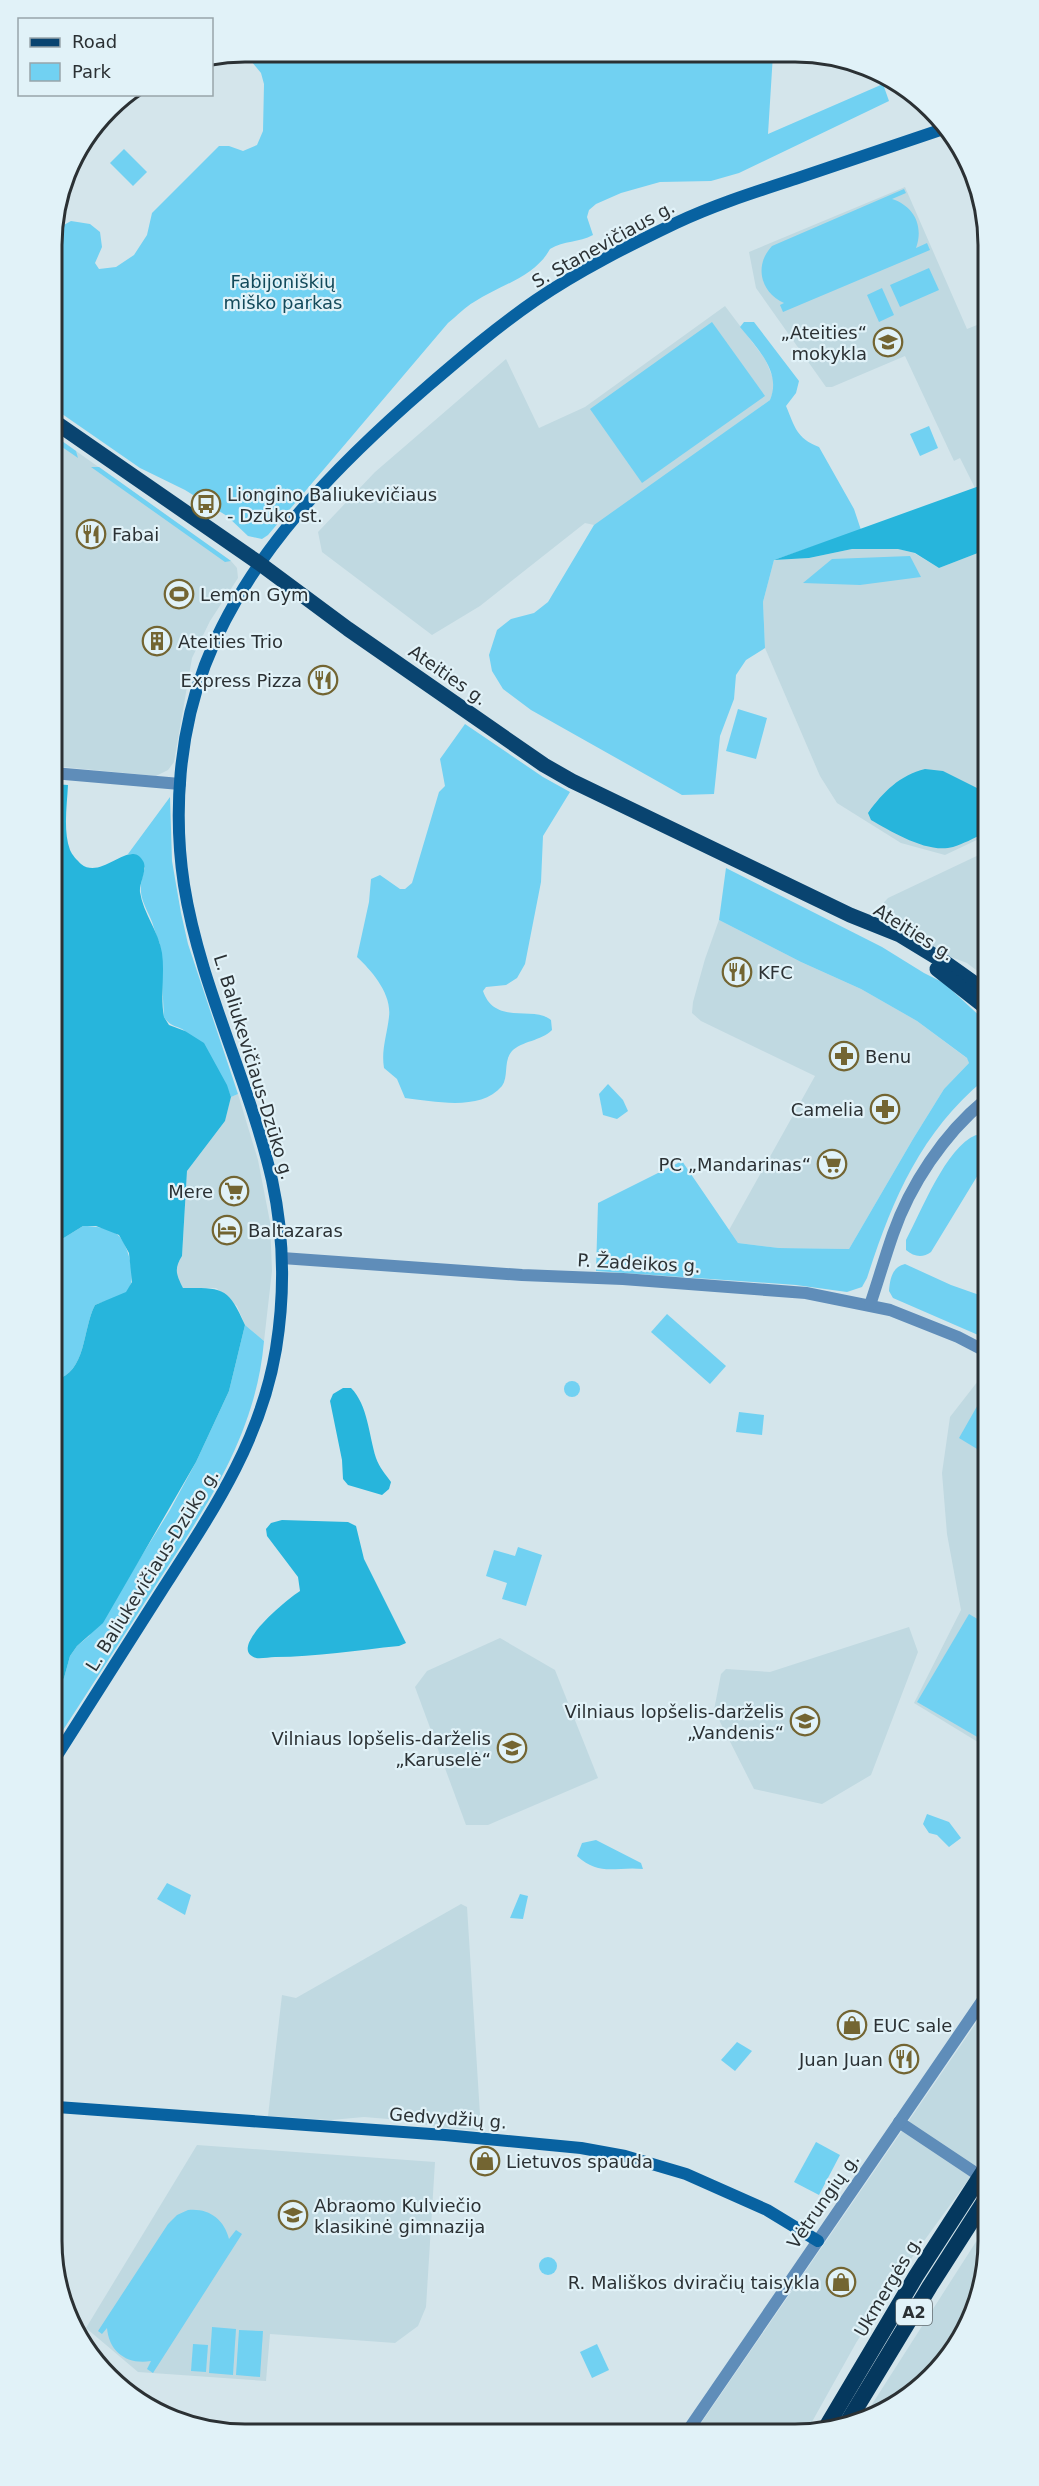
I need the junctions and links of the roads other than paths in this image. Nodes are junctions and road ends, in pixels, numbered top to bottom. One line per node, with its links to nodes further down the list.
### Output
1 (937, 131): 3 (main road, S. Stanevičiaus g.)
2 (62, 427): 3 (main road, Ateities g.)
3 (259, 563): 5 (main road, L. Baliukevičiaus-Dzūko g.); 6 (main road, Ateities g.)
4 (62, 774): 5 (street)
5 (180, 784): 10 (main road, L. Baliukevičiaus-Dzūko g.)
6 (850, 915): 7 (main road, Ateities g.); 8 (main road, Ateities g.)
7 (978, 985)
8 (978, 1001)
9 (978, 1107): 11 (street)
10 (282, 1258): 11 (street, P. Žadeikos g.); 13 (main road, L. Baliukevičiaus-Dzūko g.)
11 (870, 1305): 12 (street, P. Žadeikos g.)
12 (977, 1347)
13 (62, 1748)
14 (977, 2008): 16 (street, Vėtrungių g.)
15 (62, 2107): 20 (main road, Gedvydžių g.)
16 (899, 2122): 17 (street); 20 (street, Vėtrungių g.)
17 (977, 2167)
18 (977, 2184): 21 (highway, Ukmergės g. / A2)
19 (977, 2209): 21 (highway, Ukmergės g. / A2)
20 (818, 2241): 24 (street, Vėtrungių g.)
21 (941, 2254): 22 (highway, Ukmergės g. / A2); 23 (highway, Ukmergės g. / A2)
22 (851, 2415)
23 (830, 2420)
24 (692, 2424)

